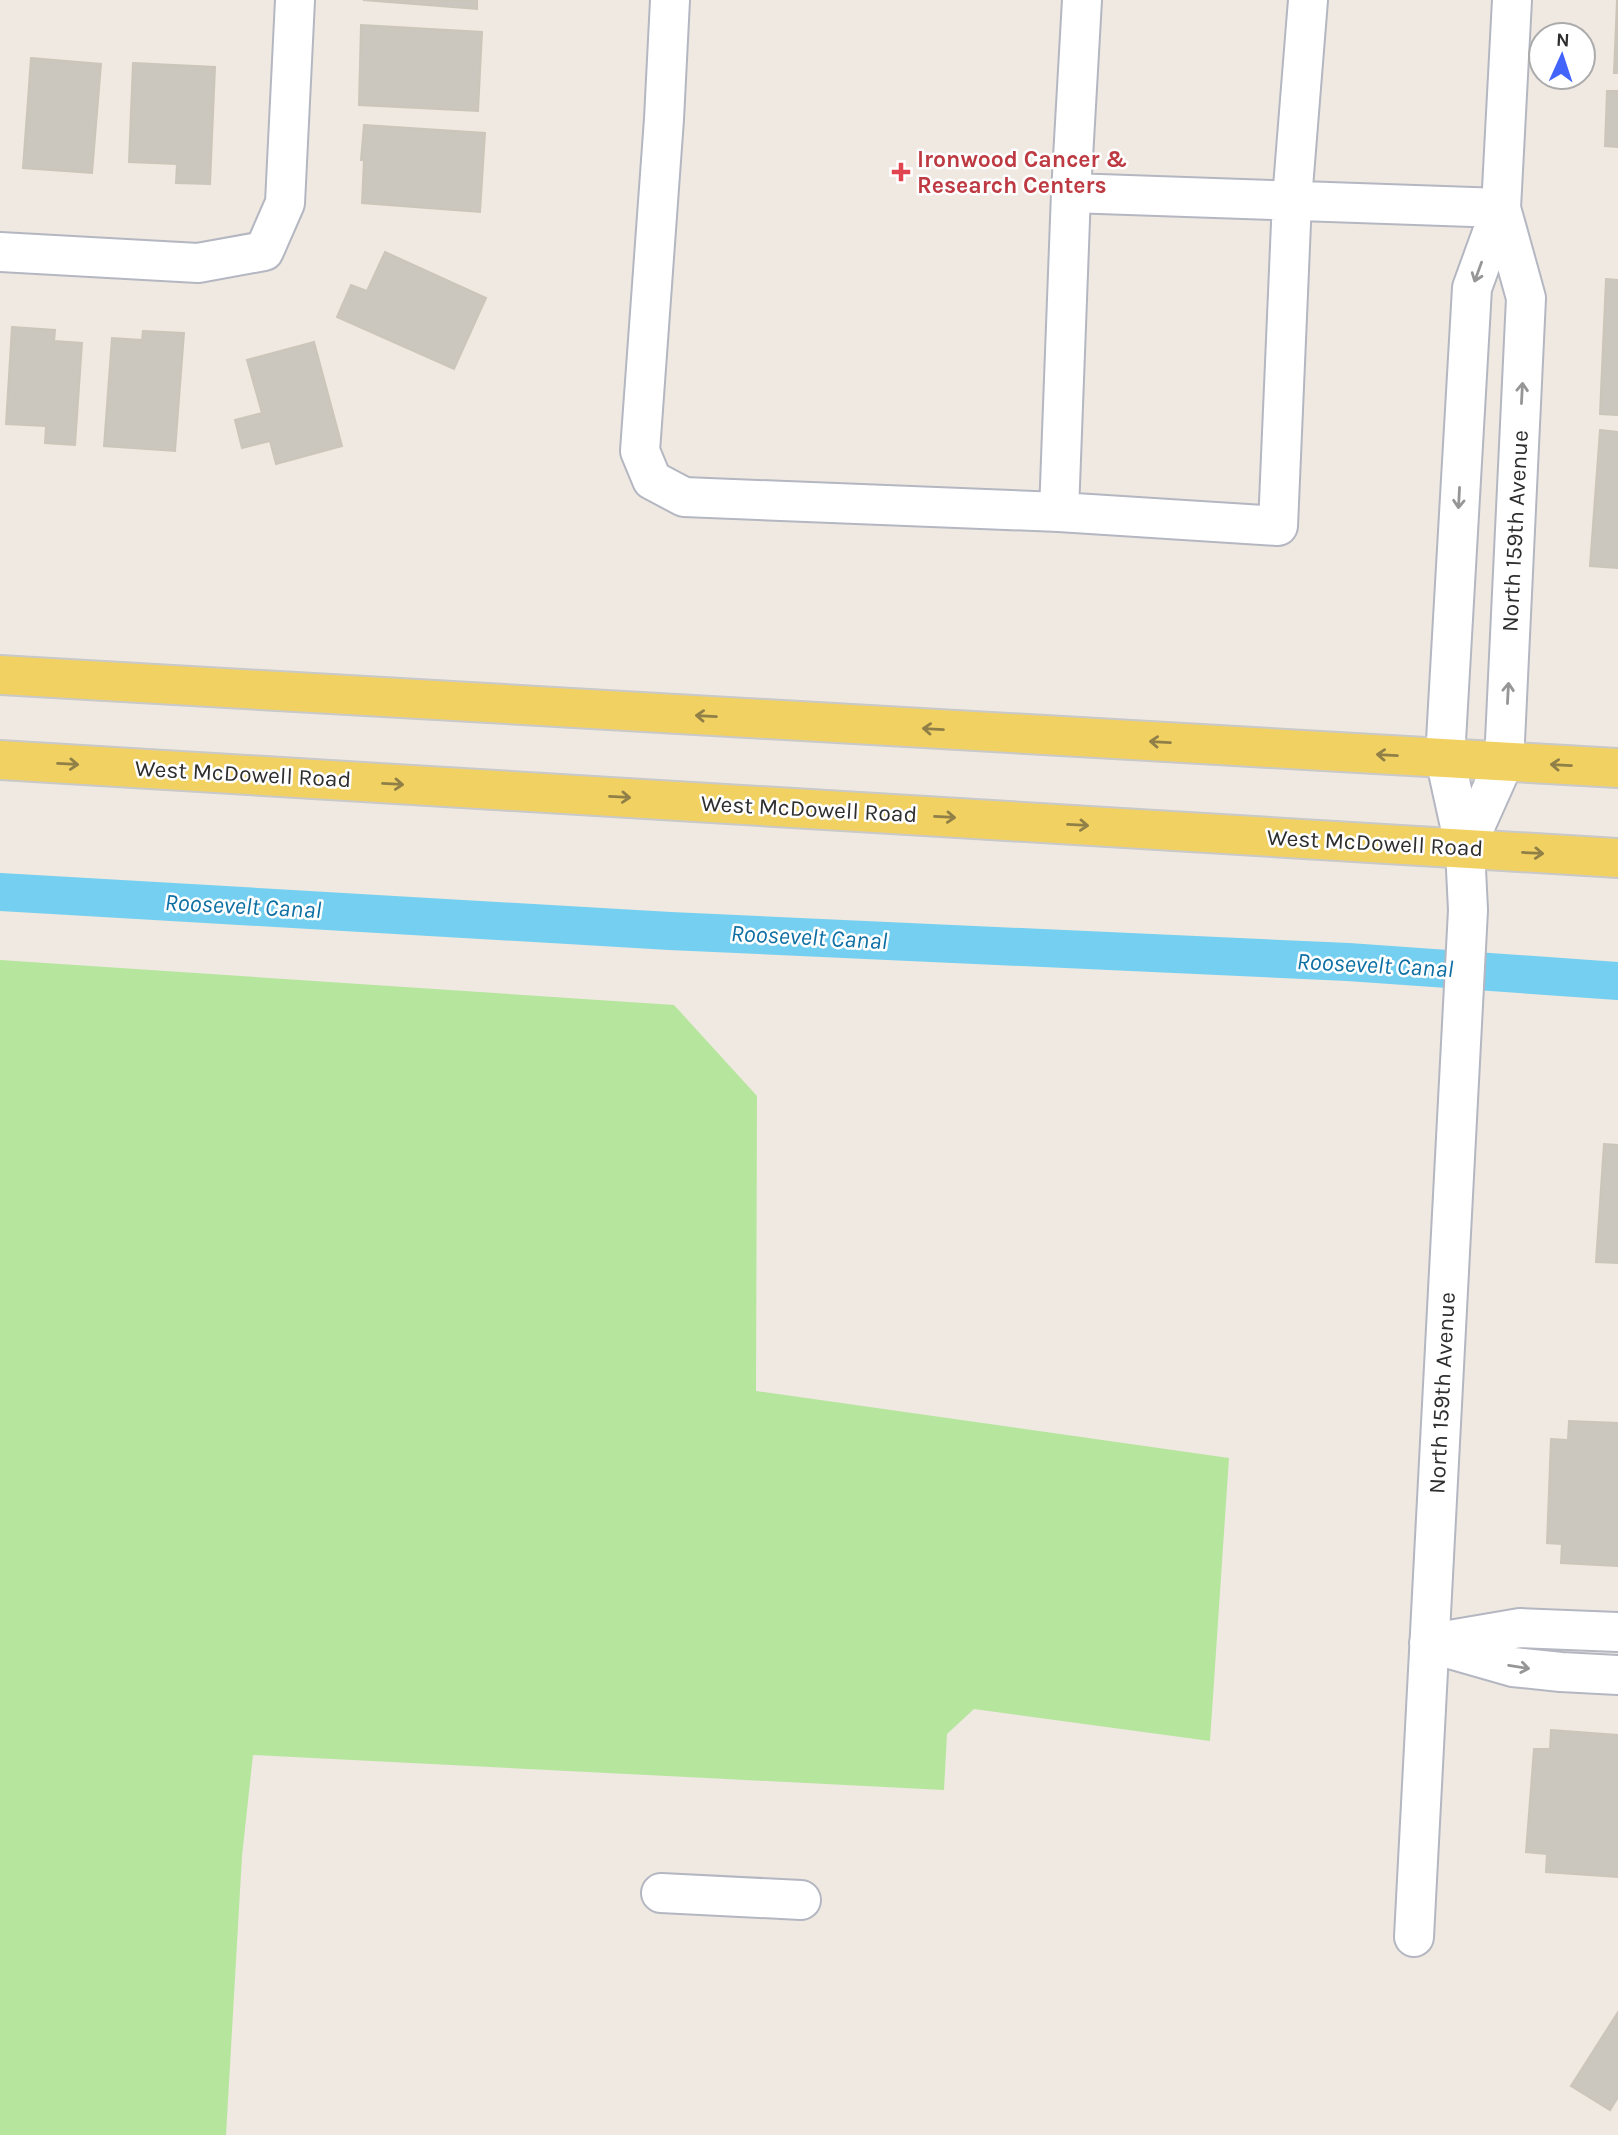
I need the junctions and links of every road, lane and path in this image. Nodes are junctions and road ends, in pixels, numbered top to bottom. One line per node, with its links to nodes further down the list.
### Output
1 (295, 0): 9 (street)
2 (670, 0): 10 (street)
3 (1082, 0): 6 (street)
4 (1308, 0): 7 (street)
5 (1512, 0): 8 (street, North 159th Avenue)
6 (1071, 193): 7 (street); 10 (street)
7 (1292, 200): 8 (street); 10 (street)
8 (1501, 208): 12 (street, North 159th Avenue, one-way to 12); 14 (street, North 159th Avenue, one-way to 8)
9 (0, 252)
10 (1059, 512)
11 (0, 675): 12 (main road, one-way to 11)
12 (1445, 758): 14 (main road); 16 (street, North 159th Avenue)
13 (0, 760): 16 (main road, West McDowell Road, one-way to 16)
14 (1504, 762): 15 (main road, one-way to 14); 16 (street, North 159th Avenue)
15 (1618, 768)
16 (1465, 849): 17 (main road, West McDowell Road, one-way to 17); 19 (street, North 159th Avenue)
17 (1618, 858)
18 (1618, 1632): 19 (street)
19 (1429, 1643): 20 (street, one-way to 20); 23 (street, North 159th Avenue)
20 (1618, 1675)
21 (661, 1893): 22 (street)
22 (802, 1900)
23 (1414, 1937)

